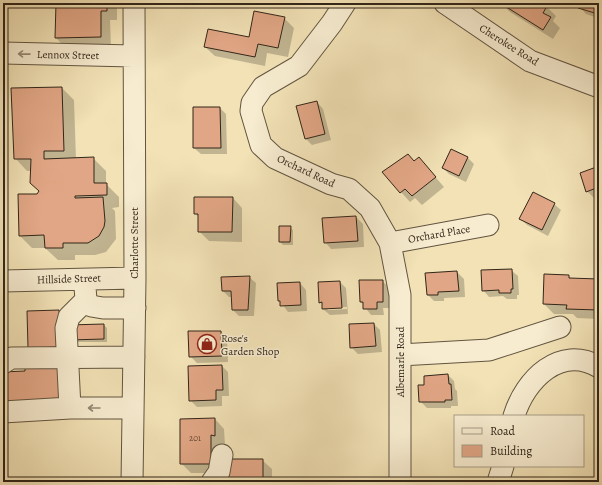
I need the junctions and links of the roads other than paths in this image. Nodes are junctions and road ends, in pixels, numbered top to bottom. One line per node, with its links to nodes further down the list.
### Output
1 (134, 3): 5 (street, Charlotte Street)
2 (345, 3): 8 (street, Orchard Road)
3 (445, 3): 6 (street, Cherokee Road)
4 (3, 53): 5 (street, Lennox Street, one-way to 4)
5 (133, 56): 10 (street, Charlotte Street)
6 (599, 87)
7 (488, 225): 8 (street, Orchard Place)
8 (390, 243): 15 (street, Albemarle Road)
9 (85, 278): 10 (street, Hillside Street); 11 (street, Hillside Street); 12 (street)
10 (135, 278): 13 (street, Charlotte Street)
11 (3, 281)
12 (86, 300): 13 (street); 16 (street)
13 (135, 308): 17 (street, Charlotte Street)
14 (560, 327): 15 (street)
15 (400, 355): 28 (street, Albemarle Road)
16 (67, 357): 17 (street); 18 (street); 20 (street)
17 (134, 357): 21 (street, Charlotte Street)
18 (3, 362)
19 (599, 367): 23 (street)
20 (70, 408): 21 (street, one-way to 20); 22 (street)
21 (133, 408): 26 (street, Charlotte Street)
22 (3, 412)
23 (514, 415)
24 (222, 454): 27 (street)
25 (503, 467): 29 (street)
26 (132, 482)
27 (212, 482)
28 (400, 482)
29 (498, 482)

